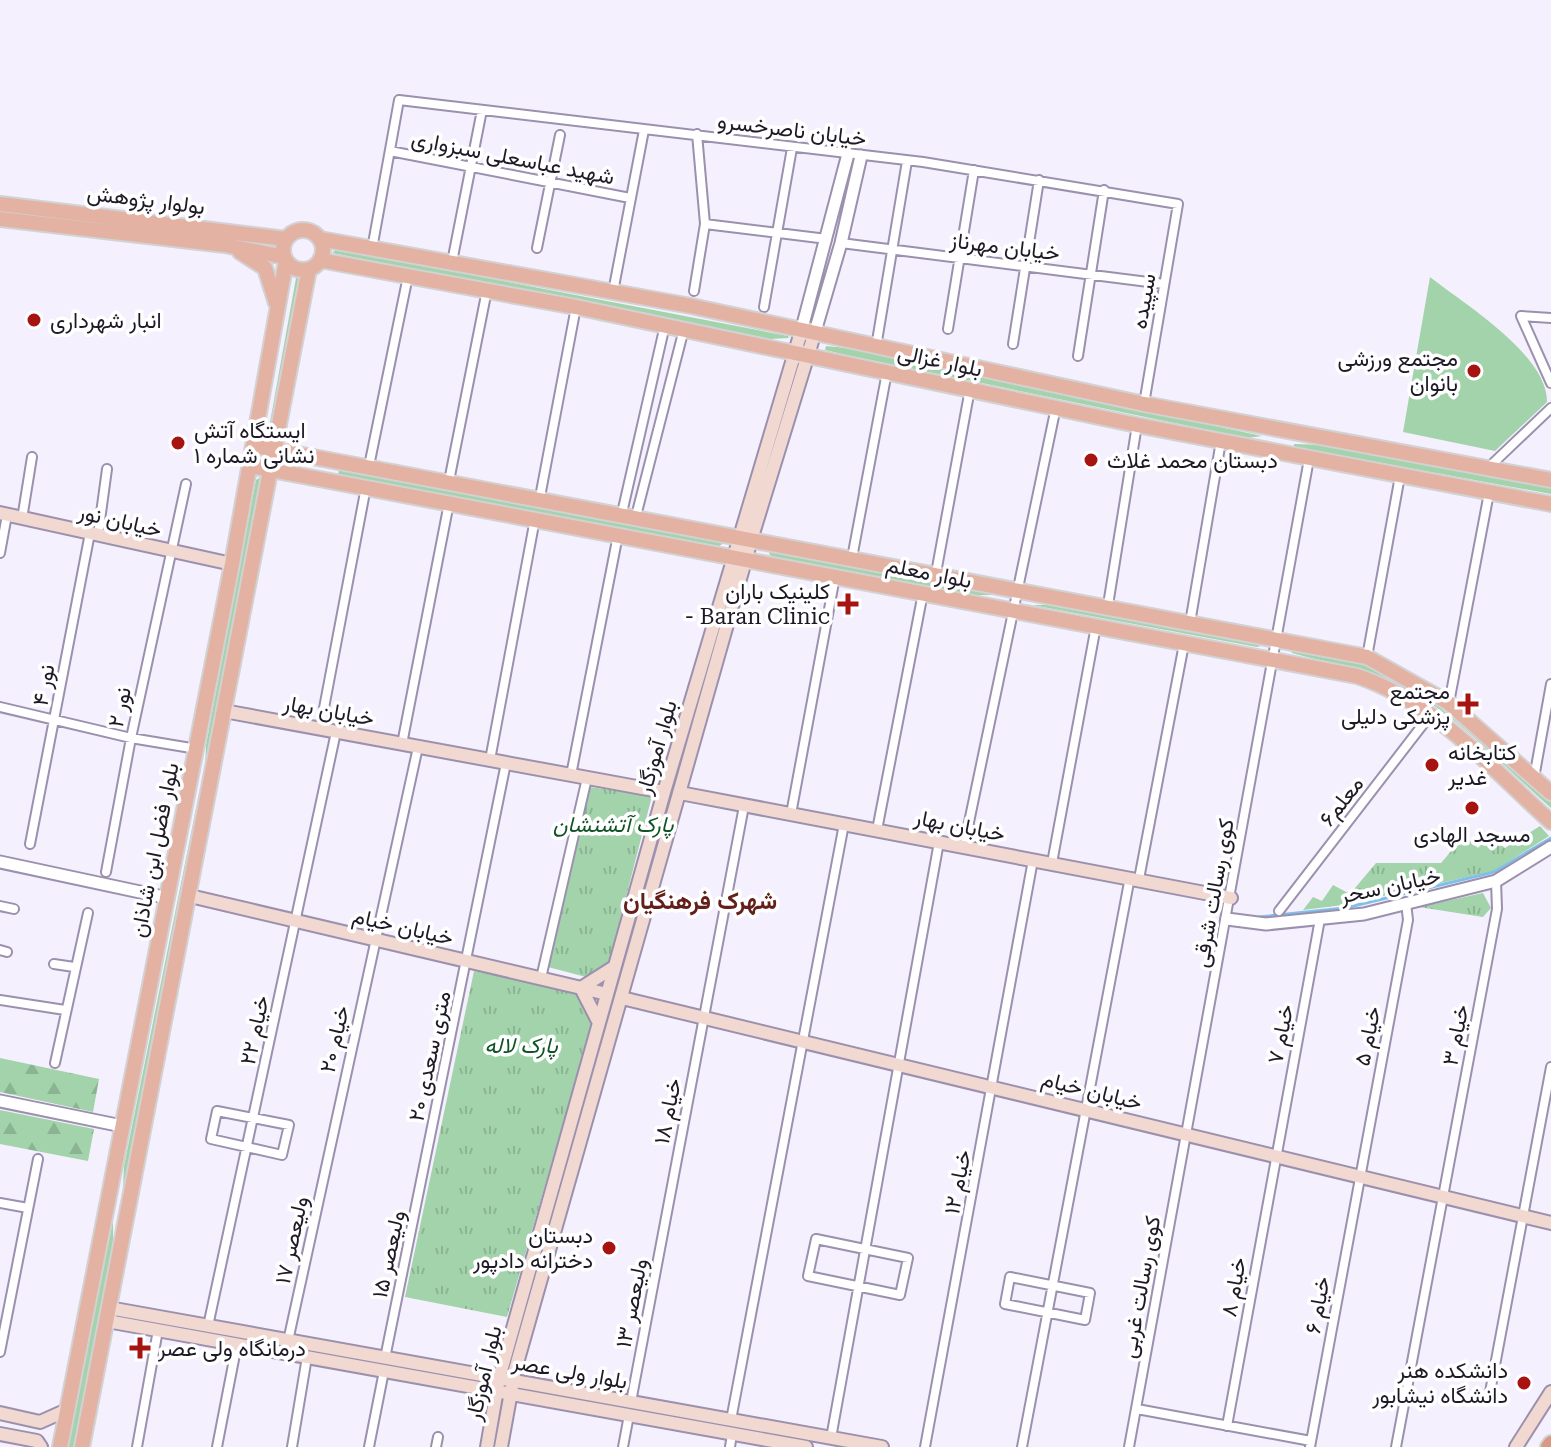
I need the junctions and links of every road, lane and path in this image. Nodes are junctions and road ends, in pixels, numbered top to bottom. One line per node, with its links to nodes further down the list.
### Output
1 (482, 110): 2 (street, خیابان ناصرخسرو); 6 (street, خیابان ناصرخسرو); 10 (street)
2 (644, 130): 4 (street, خیابان ناصرخسرو); 15 (street)
3 (560, 135): 13 (street)
4 (697, 135): 5 (street, خیابان ناصرخسرو); 19 (street)
5 (792, 148): 7 (street, خیابان ناصرخسرو); 20 (street)
6 (390, 151): 10 (street, شهید عباسعلی سبزواری); 27 (street)
7 (848, 154): 8 (street, خیابان ناصرخسرو); 23 (street, بلوار آموزگار)
8 (861, 156): 9 (street, خیابان ناصرخسرو); 24 (street, بلوار آموزگار)
9 (907, 161): 11 (street, خیابان ناصرخسرو); 28 (street)
10 (471, 167): 13 (street, شهید عباسعلی سبزواری); 31 (street)
11 (974, 170): 12 (street, خیابان ناصرخسرو); 29 (street)
12 (1039, 180): 14 (street, خیابان ناصرخسرو); 33 (street)
13 (550, 182): 15 (street, شهید عباسعلی سبزواری); 26 (street)
14 (1104, 190): 17 (street, خیابان ناصرخسرو); 34 (street)
15 (630, 198): 39 (street)
16 (0, 204): 21 (main road, بولوار پژوهش)
17 (1178, 204): 36 (street, سپیده)
18 (0, 219): 25 (main road, بولوار پژوهش)
19 (705, 224): 20 (street); 38 (street)
20 (778, 231): 23 (street); 41 (street)
21 (286, 239): 22 (main road); 30 (main road)
22 (320, 239): 27 (main road, بلوار غزالی); 32 (main road)
23 (827, 239): 47 (street, بلوار آموزگار)
24 (841, 243): 28 (street, خیابان مهرناز); 47 (street, بلوار آموزگار)
25 (225, 245): 30 (main road, بولوار پژوهش); 42 (main road)
26 (537, 248)
27 (372, 249): 31 (main road, بلوار غزالی)
28 (891, 249): 29 (street, خیابان مهرناز); 49 (street)
29 (958, 258): 33 (street, خیابان مهرناز); 46 (street)
30 (285, 259): 32 (main road); 42 (main road, بلوار فضل ابن شاذان)
31 (452, 262): 39 (main road, بلوار غزالی)
32 (315, 265): 35 (main road, بلوار غزالی); 62 (main road, بلوار فضل ابن شاذان)
33 (1025, 266): 34 (street, خیابان مهرناز); 48 (street)
34 (1089, 274): 36 (street, خیابان مهرناز); 51 (street)
35 (408, 276): 37 (main road, بلوار غزالی); 68 (street)
36 (1164, 284): 55 (street, سپیده)
37 (488, 289): 40 (main road, بلوار غزالی); 75 (street)
38 (694, 291)
39 (613, 292): 47 (main road, بلوار غزالی)
40 (576, 307): 44 (main road, بلوار غزالی); 79 (street)
41 (764, 307)
42 (278, 316): 61 (main road, بلوار فضل ابن شاذان)
43 (1551, 318): 53 (street)
44 (665, 324): 45 (main road, بلوار غزالی); 83 (street)
45 (684, 328): 50 (main road, بلوار غزالی); 83 (street)
46 (948, 329)
47 (808, 333): 49 (main road, بلوار غزالی); 50 (main road, بلوار آموزگار)
48 (1013, 344)
49 (876, 347): 55 (main road, بلوار غزالی)
50 (801, 354): 52 (main road, بلوار غزالی); 88 (main road, بلوار آموزگار)
51 (1078, 356)
52 (887, 372): 54 (main road, بلوار غزالی); 92 (street)
53 (1551, 383)
54 (970, 389): 56 (main road, بلوار غزالی); 94 (street)
55 (1144, 404): 59 (main road, بلوار غزالی)
56 (1056, 407): 58 (main road, بلوار غزالی); 96 (street)
57 (1551, 408): 69 (street)
58 (1137, 425): 60 (main road, بلوار غزالی); 98 (street)
59 (1278, 431): 63 (main road); 69 (main road, بلوار غزالی)
60 (1221, 441): 63 (main road, بلوار غزالی); 100 (street)
61 (255, 446): 62 (main road, بلوار معلم); 67 (main road, بلوار فضل ابن شاذان)
62 (275, 449): 66 (main road, بلوار معلم); 71 (main road, بلوار فضل ابن شاذان)
63 (1274, 452): 65 (main road, بلوار غزالی)
64 (32, 457): 84 (street)
65 (1309, 459): 72 (main road, بلوار غزالی); 102 (street, کوی رسالت شرقی)
66 (336, 460): 68 (main road, بلوار معلم); 74 (main road)
67 (251, 466): 71 (main road, بلوار معلم); 93 (main road, بلوار فضل ابن شاذان)
68 (369, 466): 75 (main road, بلوار معلم)
69 (1488, 468): 73 (main road, بلوار غزالی)
70 (107, 469): 86 (street, نور ۴)
71 (270, 470): 74 (main road, بلوار معلم); 109 (main road, بلوار فضل ابن شاذان)
72 (1400, 476): 78 (main road, بلوار غزالی); 104 (street)
73 (1551, 480)
74 (330, 481): 77 (main road, بلوار معلم)
75 (449, 481): 79 (main road, بلوار معلم)
76 (186, 484): 89 (street, نور ۲)
77 (366, 487): 80 (main road, بلوار معلم); 112 (street)
78 (1489, 493): 81 (main road, بلوار غزالی); 107 (street)
79 (540, 497): 83 (main road, بلوار معلم)
80 (449, 503): 85 (main road, بلوار معلم); 115 (street)
81 (1551, 504)
82 (4, 514): 84 (main road, خیابان نور); 90 (street)
83 (629, 515): 88 (main road, بلوار معلم)
84 (22, 519): 86 (main road, خیابان نور)
85 (535, 519): 87 (main road, بلوار معلم); 118 (street)
86 (94, 534): 89 (main road, خیابان نور); 111 (street, نور ۴)
87 (618, 535): 91 (main road, بلوار معلم); 120 (street)
88 (745, 538): 91 (main road, بلوار آموزگار); 92 (main road, بلوار معلم)
89 (172, 552): 93 (main road, خیابان نور); 114 (street, نور ۲)
90 (0, 553)
91 (740, 557): 95 (main road, بلوار معلم); 125 (main road, بلوار آموزگار); 126 (main road, بلوار آموزگار)
92 (852, 558): 94 (main road, بلوار معلم)
93 (232, 564): 117 (main road, بلوار فضل ابن شاذان)
94 (936, 573): 96 (main road, بلوار معلم)
95 (835, 577): 97 (main road, بلوار معلم); 129 (street)
96 (1020, 589): 98 (main road, بلوار معلم); 99 (street)
97 (923, 593): 99 (main road, بلوار معلم); 132 (street)
98 (1108, 605): 100 (main road, بلوار معلم)
99 (1013, 610): 101 (main road, بلوار معلم); 135 (street)
100 (1190, 623): 102 (main road, بلوار معلم)
101 (1096, 626): 103 (main road, بلوار معلم); 139 (street)
102 (1275, 639): 104 (main road, بلوار معلم); 105 (street, کوی رسالت شرقی)
103 (1184, 644): 105 (main road, بلوار معلم); 141 (street)
104 (1367, 657): 107 (main road, بلوار معلم)
105 (1271, 658): 110 (main road, بلوار معلم); 147 (street, کوی رسالت شرقی)
106 (1551, 684): 122 (street)
107 (1449, 703): 122 (main road, بلوار معلم)
108 (0, 707): 111 (street)
109 (224, 711): 112 (main road, خیابان بهار); 124 (main road, بلوار فضل ابن شاذان)
110 (1431, 713): 130 (main road, بلوار معلم); 151 (street, معلم۶)
111 (55, 720): 114 (street); 134 (street, نور ۴)
112 (320, 729): 113 (main road, خیابان بهار)
113 (336, 732): 115 (main road, خیابان بهار); 155 (street, خیام ۲۲)
114 (131, 738): 117 (street); 140 (street, نور ۲)
115 (402, 744): 116 (main road, خیابان بهار)
116 (418, 747): 118 (main road, خیابان بهار); 156 (street, خیام ۲۰)
117 (197, 749): 123 (main road, بلوار فضل ابن شاذان)
118 (490, 760): 119 (main road, خیابان بهار)
119 (506, 763): 120 (main road, خیابان بهار); 157 (street, ۲۰ متری سعدی)
120 (571, 775): 121 (main road, خیابان بهار)
121 (587, 778): 125 (main road, خیابان بهار); 161 (street)
122 (1534, 778): 127 (main road, بلوار معلم)
123 (189, 790): 124 (main road); 146 (main road, بلوار فضل ابن شاذان)
124 (209, 792): 145 (main road, بلوار فضل ابن شاذان)
125 (664, 792): 143 (main road, بلوار آموزگار)
126 (680, 793): 128 (main road, خیابان بهار); 144 (main road, بلوار آموزگار)
127 (1551, 793)
128 (744, 806): 129 (main road, خیابان بهار); 167 (street, خیام ۱۸)
129 (791, 814): 131 (main road, خیابان بهار)
130 (1551, 822)
131 (844, 824): 132 (main road, خیابان بهار); 169 (street)
132 (877, 830): 133 (main road, خیابان بهار)
133 (939, 842): 135 (main road, خیابان بهار); 171 (street)
134 (30, 844)
135 (964, 846): 137 (main road, خیابان بهار)
136 (1551, 847): 142 (street, خیابان سحر)
137 (1033, 860): 139 (main road, خیابان بهار); 173 (street, خیام ۱۲)
138 (0, 862): 146 (street)
139 (1052, 863): 141 (main road, خیابان بهار)
140 (106, 872)
141 (1134, 878): 147 (main road, خیابان بهار); 175 (street)
142 (1496, 881): 148 (street, خیابان سحر); 187 (street, خیام ۳)
143 (637, 889): 144 (main road); 160 (main road, بلوار آموزگار)
144 (652, 894): 164 (main road, بلوار آموزگار)
145 (190, 896): 155 (main road, خیابان خیام); 192 (main road, بلوار فضل ابن شاذان)
146 (168, 898): 177 (main road, بلوار فضل ابن شاذان)
147 (1231, 898): 153 (street, کوی رسالت شرقی)
148 (1406, 903): 154 (street, خیابان سحر); 184 (street, خیام ۵)
149 (0, 906): 150 (street)
150 (14, 909)
151 (1279, 911)
152 (88, 913): 159 (street)
153 (1227, 919): 154 (street, خیابان سحر); 178 (street, کوی رسالت شرقی)
154 (1320, 919): 181 (street, خیام ۷)
155 (296, 921): 156 (main road, خیابان خیام); 176 (street, خیام ۲۲)
156 (375, 940): 157 (main road, خیابان خیام); 180 (street, خیام ۲۰)
157 (467, 961): 161 (main road, خیابان خیام); 182 (street, ۲۰ متری سعدی)
158 (54, 964): 159 (street)
159 (74, 967): 166 (street)
160 (614, 967): 162 (main road); 163 (main road, بلوار آموزگار)
161 (541, 978): 162 (main road, خیابان خیام)
162 (581, 988): 163 (main road, خیابان خیام); 168 (main road)
163 (607, 994): 168 (main road, بلوار آموزگار)
164 (622, 998): 167 (main road, خیابان خیام); 186 (main road, بلوار آموزگار)
165 (0, 1000): 166 (street)
166 (65, 1010): 170 (street)
167 (703, 1018): 169 (main road, خیابان خیام); 191 (street, خیام ۱۸)
168 (599, 1023): 185 (main road, بلوار آموزگار)
169 (805, 1042): 171 (main road, خیابان خیام); 216 (street)
170 (55, 1063)
171 (898, 1064): 173 (main road, خیابان خیام); 195 (street)
172 (1551, 1067): 193 (street)
173 (993, 1086): 175 (main road, خیابان خیام); 232 (street, خیام ۱۲)
174 (0, 1101): 177 (street)
175 (1086, 1109): 178 (main road, خیابان خیام); 196 (street)
176 (254, 1119): 179 (street, خیام ۲۲); 179 (street); 179 (street)
177 (122, 1126): 190 (main road, بلوار فضل ابن شاذان)
178 (1186, 1133): 181 (main road, خیابان خیام); 211 (street, کوی رسالت غربی)
179 (248, 1147): 201 (street, خیام ۲۲)
180 (329, 1147): 202 (street, ولیعصر ۱۷)
181 (1275, 1155): 184 (main road, خیابان خیام); 214 (street, خیام ۸)
182 (427, 1158): 206 (street, ولیعصر ۱۵)
183 (38, 1159): 189 (street)
184 (1359, 1175): 187 (main road, خیابان خیام); 220 (street, خیام ۶)
185 (552, 1189): 186 (main road); 207 (main road, بلوار آموزگار)
186 (566, 1193): 207 (main road, بلوار آموزگار)
187 (1442, 1196): 193 (main road, خیابان خیام); 235 (street, خیام ۳)
188 (0, 1203): 189 (street)
189 (28, 1208): 204 (street)
190 (106, 1208): 192 (main road); 212 (main road, بلوار فضل ابن شاذان)
191 (667, 1210): 210 (street, ولیعصر ۱۳)
192 (128, 1211): 199 (main road, بلوار فضل ابن شاذان)
193 (1523, 1216): 194 (main road, خیابان خیام); 208 (street)
194 (1551, 1223)
195 (867, 1250): 197 (street); 197 (street); 197 (street)
196 (1055, 1286): 198 (street); 198 (street); 198 (street)
197 (860, 1287): 218 (street)
198 (1049, 1313): 233 (street)
199 (108, 1314): 200 (main road, بلوار ولی عصر); 224 (main road, بلوار فضل ابن شاذان)
200 (151, 1325): 201 (main road, بلوار ولی عصر); 203 (main road, بلوار ولی عصر); 225 (street)
201 (208, 1326): 202 (main road, بلوار ولی عصر)
202 (288, 1341): 206 (main road, بلوار ولی عصر)
203 (237, 1344): 205 (main road, بلوار ولی عصر); 226 (street)
204 (0, 1352)
205 (307, 1357): 206 (main road, بلوار ولی عصر); 221 (street)
206 (384, 1364): 207 (main road, بلوار ولی عصر); 227 (street, ولیعصر ۱۵)
207 (505, 1386): 210 (main road, بلوار ولی عصر); 219 (main road, بلوار آموزگار)
208 (1490, 1392)
209 (1551, 1392): 236 (main road)
210 (630, 1408): 216 (main road, بلوار ولی عصر); 229 (street, ولیعصر ۱۳)
211 (1137, 1409): 214 (street); 234 (street, کوی رسالت غربی)
212 (67, 1410): 213 (main road); 223 (main road, بلوار فضل ابن شاذان)
213 (0, 1413)
214 (1227, 1426): 220 (street)
215 (0, 1434): 222 (main road)
216 (731, 1434): 218 (main road, بلوار ولی عصر); 230 (main road, بلوار ولی عصر)
217 (438, 1437): 228 (street)
218 (831, 1438): 231 (main road, بلوار ولی عصر)
219 (495, 1442)
220 (1310, 1444)
221 (292, 1446)
222 (41, 1447)
223 (60, 1447)
224 (82, 1447)
225 (137, 1447)
226 (217, 1447)
227 (369, 1447)
228 (436, 1447)
229 (623, 1447)
230 (806, 1447)
231 (876, 1447)
232 (925, 1447)
233 (1022, 1447)
234 (1129, 1447)
235 (1396, 1447)
236 (1516, 1447)

